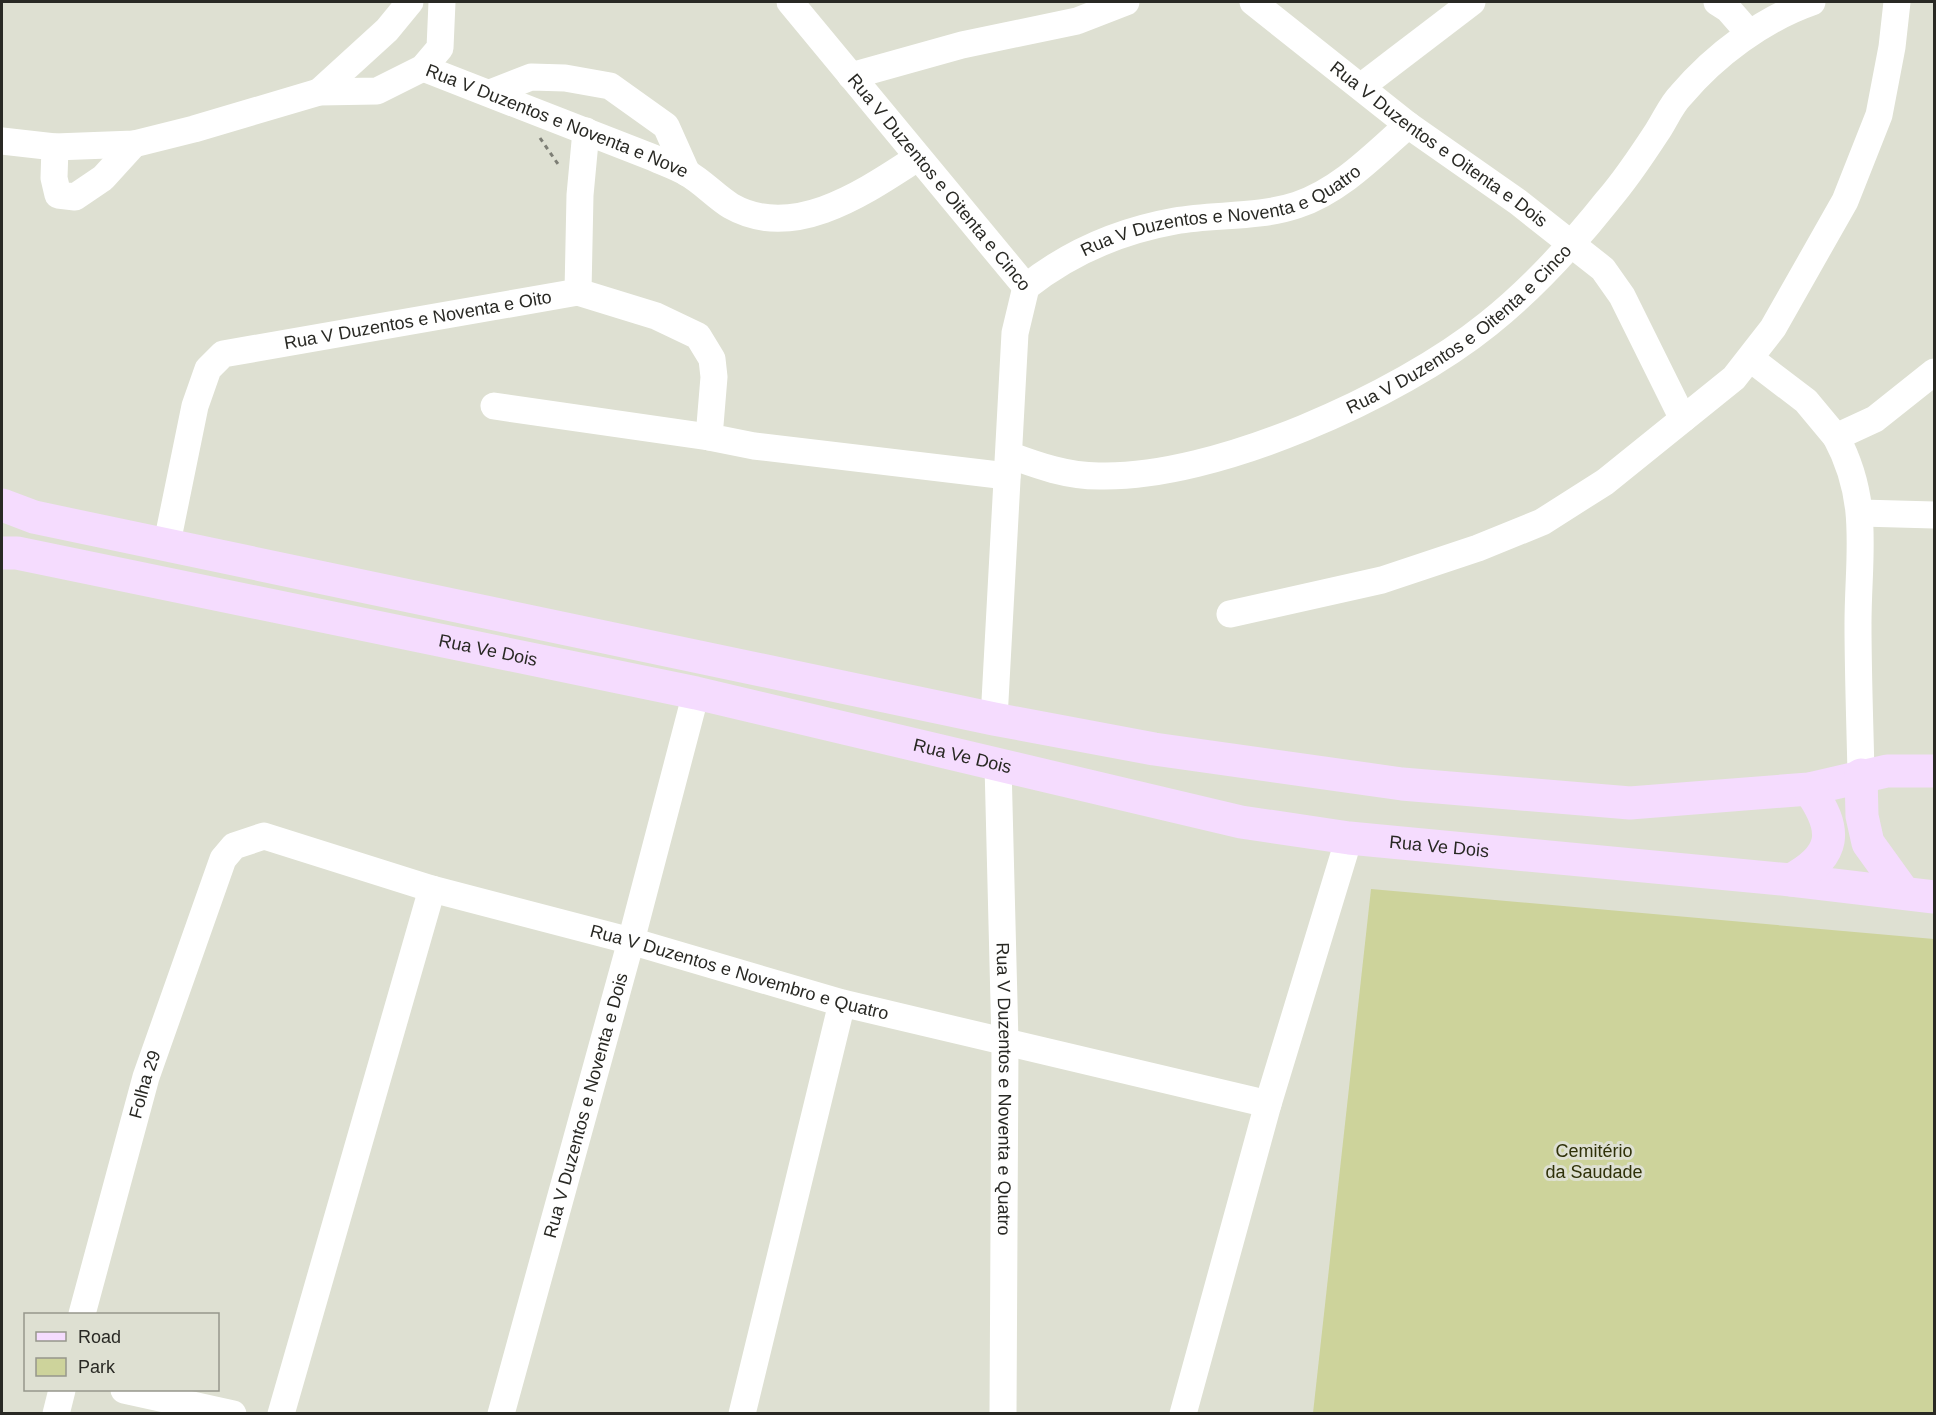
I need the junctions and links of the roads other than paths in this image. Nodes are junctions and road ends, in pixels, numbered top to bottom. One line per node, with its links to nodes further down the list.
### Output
1 (410, 2): 14 (street)
2 (442, 2): 11 (street)
3 (790, 2): 12 (street, Rua V Duzentos e Oitenta e Cinco)
4 (1125, 2): 12 (street)
5 (1253, 2): 13 (street, Rua V Duzentos e Oitenta e Dois)
6 (1472, 2): 13 (street)
7 (1717, 2): 10 (street)
8 (1812, 2): 10 (street, Rua V Duzentos e Oitenta e Cinco)
9 (1897, 2): 26 (street)
10 (1749, 33): 23 (street, Rua V Duzentos e Oitenta e Cinco)
11 (423, 68): 14 (street, Rua V Duzentos e Noventa e Nove); 15 (street, Rua V Duzentos e Noventa e Nove)
12 (851, 76): 21 (street, Rua V Duzentos e Oitenta e Cinco)
13 (1362, 86): 16 (street, Rua V Duzentos e Oitenta e Dois)
14 (319, 92): 19 (street, Rua V Duzentos e Noventa e Nove)
15 (490, 93): 17 (street, Rua V Duzentos e Noventa e Nove); 22 (street)
16 (1408, 125): 23 (street, Rua V Duzentos e Oitenta e Dois); 24 (street, Rua V Duzentos e Noventa e Quatro)
17 (586, 131): 22 (street, Rua V Duzentos e Noventa e Nove); 25 (street)
18 (2, 141): 20 (street, Rua V Duzentos e Noventa e Nove)
19 (134, 144): 20 (street, Rua V Duzentos e Noventa e Nove); 20 (street)
20 (55, 147)
21 (917, 158): 22 (street, Rua V Duzentos e Noventa e Nove); 24 (street, Rua V Duzentos e Oitenta e Cinco)
22 (687, 173)
23 (1571, 242): 29 (street, Rua V Duzentos e Oitenta e Dois); 32 (street, Rua V Duzentos e Oitenta e Cinco)
24 (1026, 287): 32 (street, Rua V Duzentos e Oitenta e Cinco)
25 (579, 292): 30 (street, Rua V Duzentos e Noventa e Oito); 36 (street, Rua V Duzentos e Noventa e Oito)
26 (1751, 359): 29 (street); 31 (street)
27 (1935, 372): 31 (street)
28 (494, 406): 30 (street)
29 (1683, 419): 38 (street)
30 (709, 437): 32 (street)
31 (1836, 437): 34 (street)
32 (1008, 466): 40 (street, Rua V Duzentos e Oitenta e Cinco)
33 (2, 505): 36 (main road)
34 (1861, 513): 35 (street); 43 (street)
35 (1935, 515)
36 (167, 543): 40 (main road)
37 (2, 553): 39 (main road, Rua Ve Dois)
38 (1230, 614)
39 (696, 693): 41 (main road, Rua Ve Dois); 50 (street, Rua V Duzentos e Noventa e Dois)
40 (994, 719): 44 (main road)
41 (998, 765): 45 (main road, Rua Ve Dois); 52 (street, Rua V Duzentos e Noventa e Quatro)
42 (1935, 771): 43 (main road)
43 (1861, 775): 44 (main road); 49 (main road)
44 (1809, 789): 47 (main road)
45 (1349, 838): 47 (main road, Rua Ve Dois); 53 (street)
46 (223, 859): 48 (street, Rua V Duzentos e Novembro e Quatro); 54 (street, Folha 29)
47 (1791, 880): 49 (main road, Rua Ve Dois)
48 (432, 889): 50 (street, Rua V Duzentos e Novembro e Quatro); 59 (street)
49 (1919, 895)
50 (631, 941): 51 (street, Rua V Duzentos e Novembro e Quatro); 60 (street, Rua V Duzentos e Noventa e Dois)
51 (842, 1003): 52 (street, Rua V Duzentos e Novembro e Quatro); 61 (street)
52 (1005, 1042): 53 (street, Rua V Duzentos e Novembro e Quatro); 62 (street, Rua V Duzentos e Noventa e Quatro)
53 (1268, 1104): 63 (street)
54 (82, 1313)
55 (62, 1391): 57 (street)
56 (133, 1391): 58 (street)
57 (57, 1413)
58 (233, 1413)
59 (281, 1413)
60 (501, 1413)
61 (742, 1413)
62 (1003, 1413)
63 (1183, 1413)

